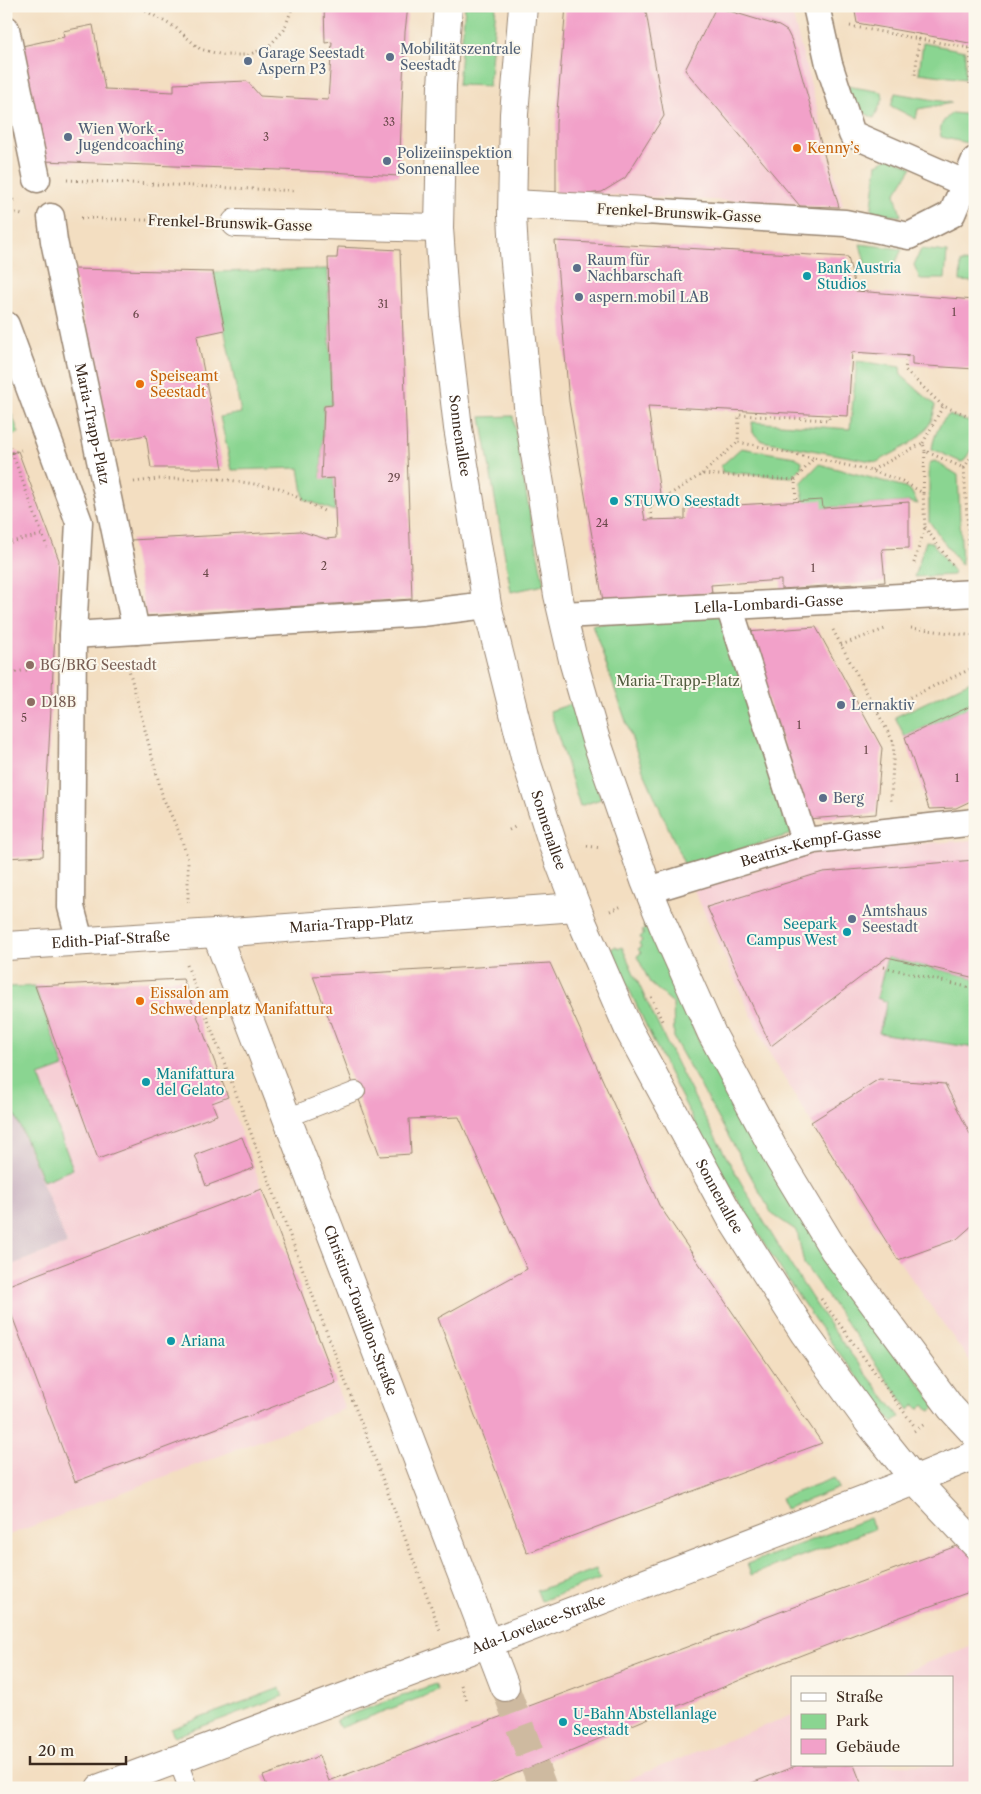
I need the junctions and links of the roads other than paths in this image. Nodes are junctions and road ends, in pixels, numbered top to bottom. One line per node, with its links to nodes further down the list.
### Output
1 (448, 6): 11 (street, Sonnenallee)
2 (523, 6): 7 (street)
3 (816, 6): 5 (street)
4 (6, 29): 6 (street)
5 (971, 178): 8 (street, Frenkel-Brunswik-Gasse)
6 (37, 179)
7 (512, 204): 8 (street, Frenkel-Brunswik-Gasse); 16 (street)
8 (645, 211)
9 (51, 217): 17 (street, Maria-Trapp-Platz)
10 (236, 223): 11 (street, Frenkel-Brunswik-Gasse)
11 (439, 228): 14 (street, Sonnenallee)
12 (6, 325): 18 (street)
13 (973, 594): 15 (street, Lella-Lombardi-Gasse)
14 (487, 605): 17 (street); 22 (street, Sonnenallee)
15 (729, 606): 16 (street, Lella-Lombardi-Gasse); 20 (street)
16 (563, 615): 21 (street)
17 (136, 631): 18 (street)
18 (73, 635): 24 (street)
19 (975, 822): 20 (street, Beatrix-Kempf-Gasse)
20 (805, 843): 21 (street, Beatrix-Kempf-Gasse)
21 (650, 892): 28 (street)
22 (580, 916): 23 (street, Maria-Trapp-Platz); 30 (street, Sonnenallee)
23 (216, 933): 24 (street, Edith-Piaf-Straße); 27 (street, Christine-Touaillon-Straße)
24 (80, 941): 25 (street, Edith-Piaf-Straße)
25 (6, 946)
26 (356, 1091): 27 (lane)
27 (287, 1118): 32 (street, Christine-Touaillon-Straße)
28 (975, 1434)
29 (975, 1455): 30 (street, Ada-Lovelace-Straße)
30 (915, 1480): 31 (street, Sonnenallee); 32 (street, Ada-Lovelace-Straße)
31 (975, 1544)
32 (489, 1643): 33 (street, Christine-Touaillon-Straße); 34 (street, Ada-Lovelace-Straße)
33 (506, 1687)
34 (177, 1759): 35 (street, Ada-Lovelace-Straße); 36 (lane)
35 (100, 1788)
36 (188, 1788)

